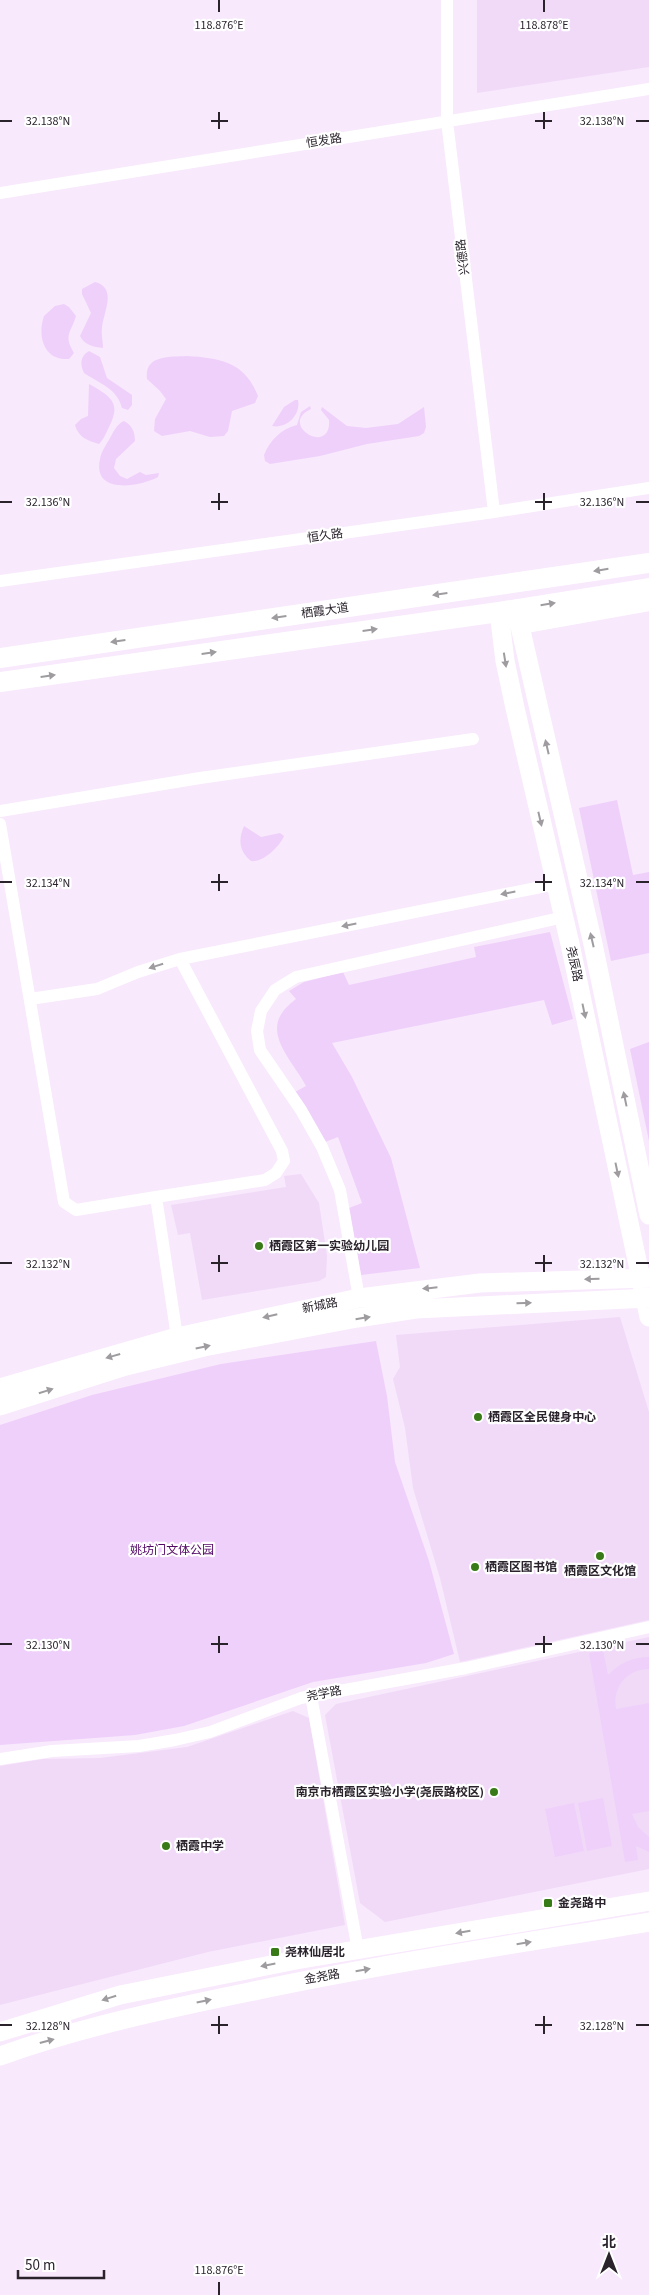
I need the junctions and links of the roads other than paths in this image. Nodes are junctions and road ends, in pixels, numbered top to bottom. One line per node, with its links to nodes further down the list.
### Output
1 (447, 0): 3 (street, 兴德路)
2 (649, 90): 3 (street, 恒发路)
3 (447, 121): 4 (street, 恒发路); 6 (street, 兴德路)
4 (0, 193)
5 (649, 488): 6 (street, 恒久路)
6 (494, 512): 8 (street, 恒久路)
7 (649, 563): 12 (main road, 栖霞大道, one-way to 12)
8 (0, 581)
9 (649, 588): 11 (main road, 栖霞大道, one-way to 9)
10 (649, 603): 11 (street)
11 (511, 616): 13 (main road, 栖霞大道, one-way to 11); 17 (main road, 尧辰路, one-way to 17); 22 (main road, 尧辰路, one-way to 11)
12 (0, 658)
13 (0, 682)
14 (473, 739): 15 (street)
15 (0, 812)
16 (0, 824): 20 (street)
17 (556, 884): 18 (main road, 尧辰路); 19 (street, one-way to 19)
18 (564, 917): 23 (main road, 尧辰路, one-way to 23); 24 (street)
19 (180, 959): 20 (street, one-way to 20); 21 (street)
20 (30, 999): 21 (street)
21 (156, 1197): 27 (street)
22 (649, 1215)
23 (645, 1278): 24 (main road, 新城路, one-way to 24); 25 (main road, 尧辰路)
24 (360, 1298): 27 (main road, 新城路, one-way to 27)
25 (647, 1298): 26 (main road, 尧辰路); 29 (main road, 新城路, one-way to 25)
26 (649, 1317)
27 (177, 1337): 28 (main road, 新城路, one-way to 28)
28 (0, 1388)
29 (0, 1406)
30 (649, 1627): 31 (street, 尧学路)
31 (311, 1696): 32 (street, 尧学路); 35 (street)
32 (0, 1759)
33 (649, 1901): 35 (main road, 金尧路, one-way to 35)
34 (649, 1922): 37 (main road, 金尧路, one-way to 34)
35 (358, 1950): 36 (main road, 金尧路, one-way to 36)
36 (0, 2032)
37 (0, 2056)

